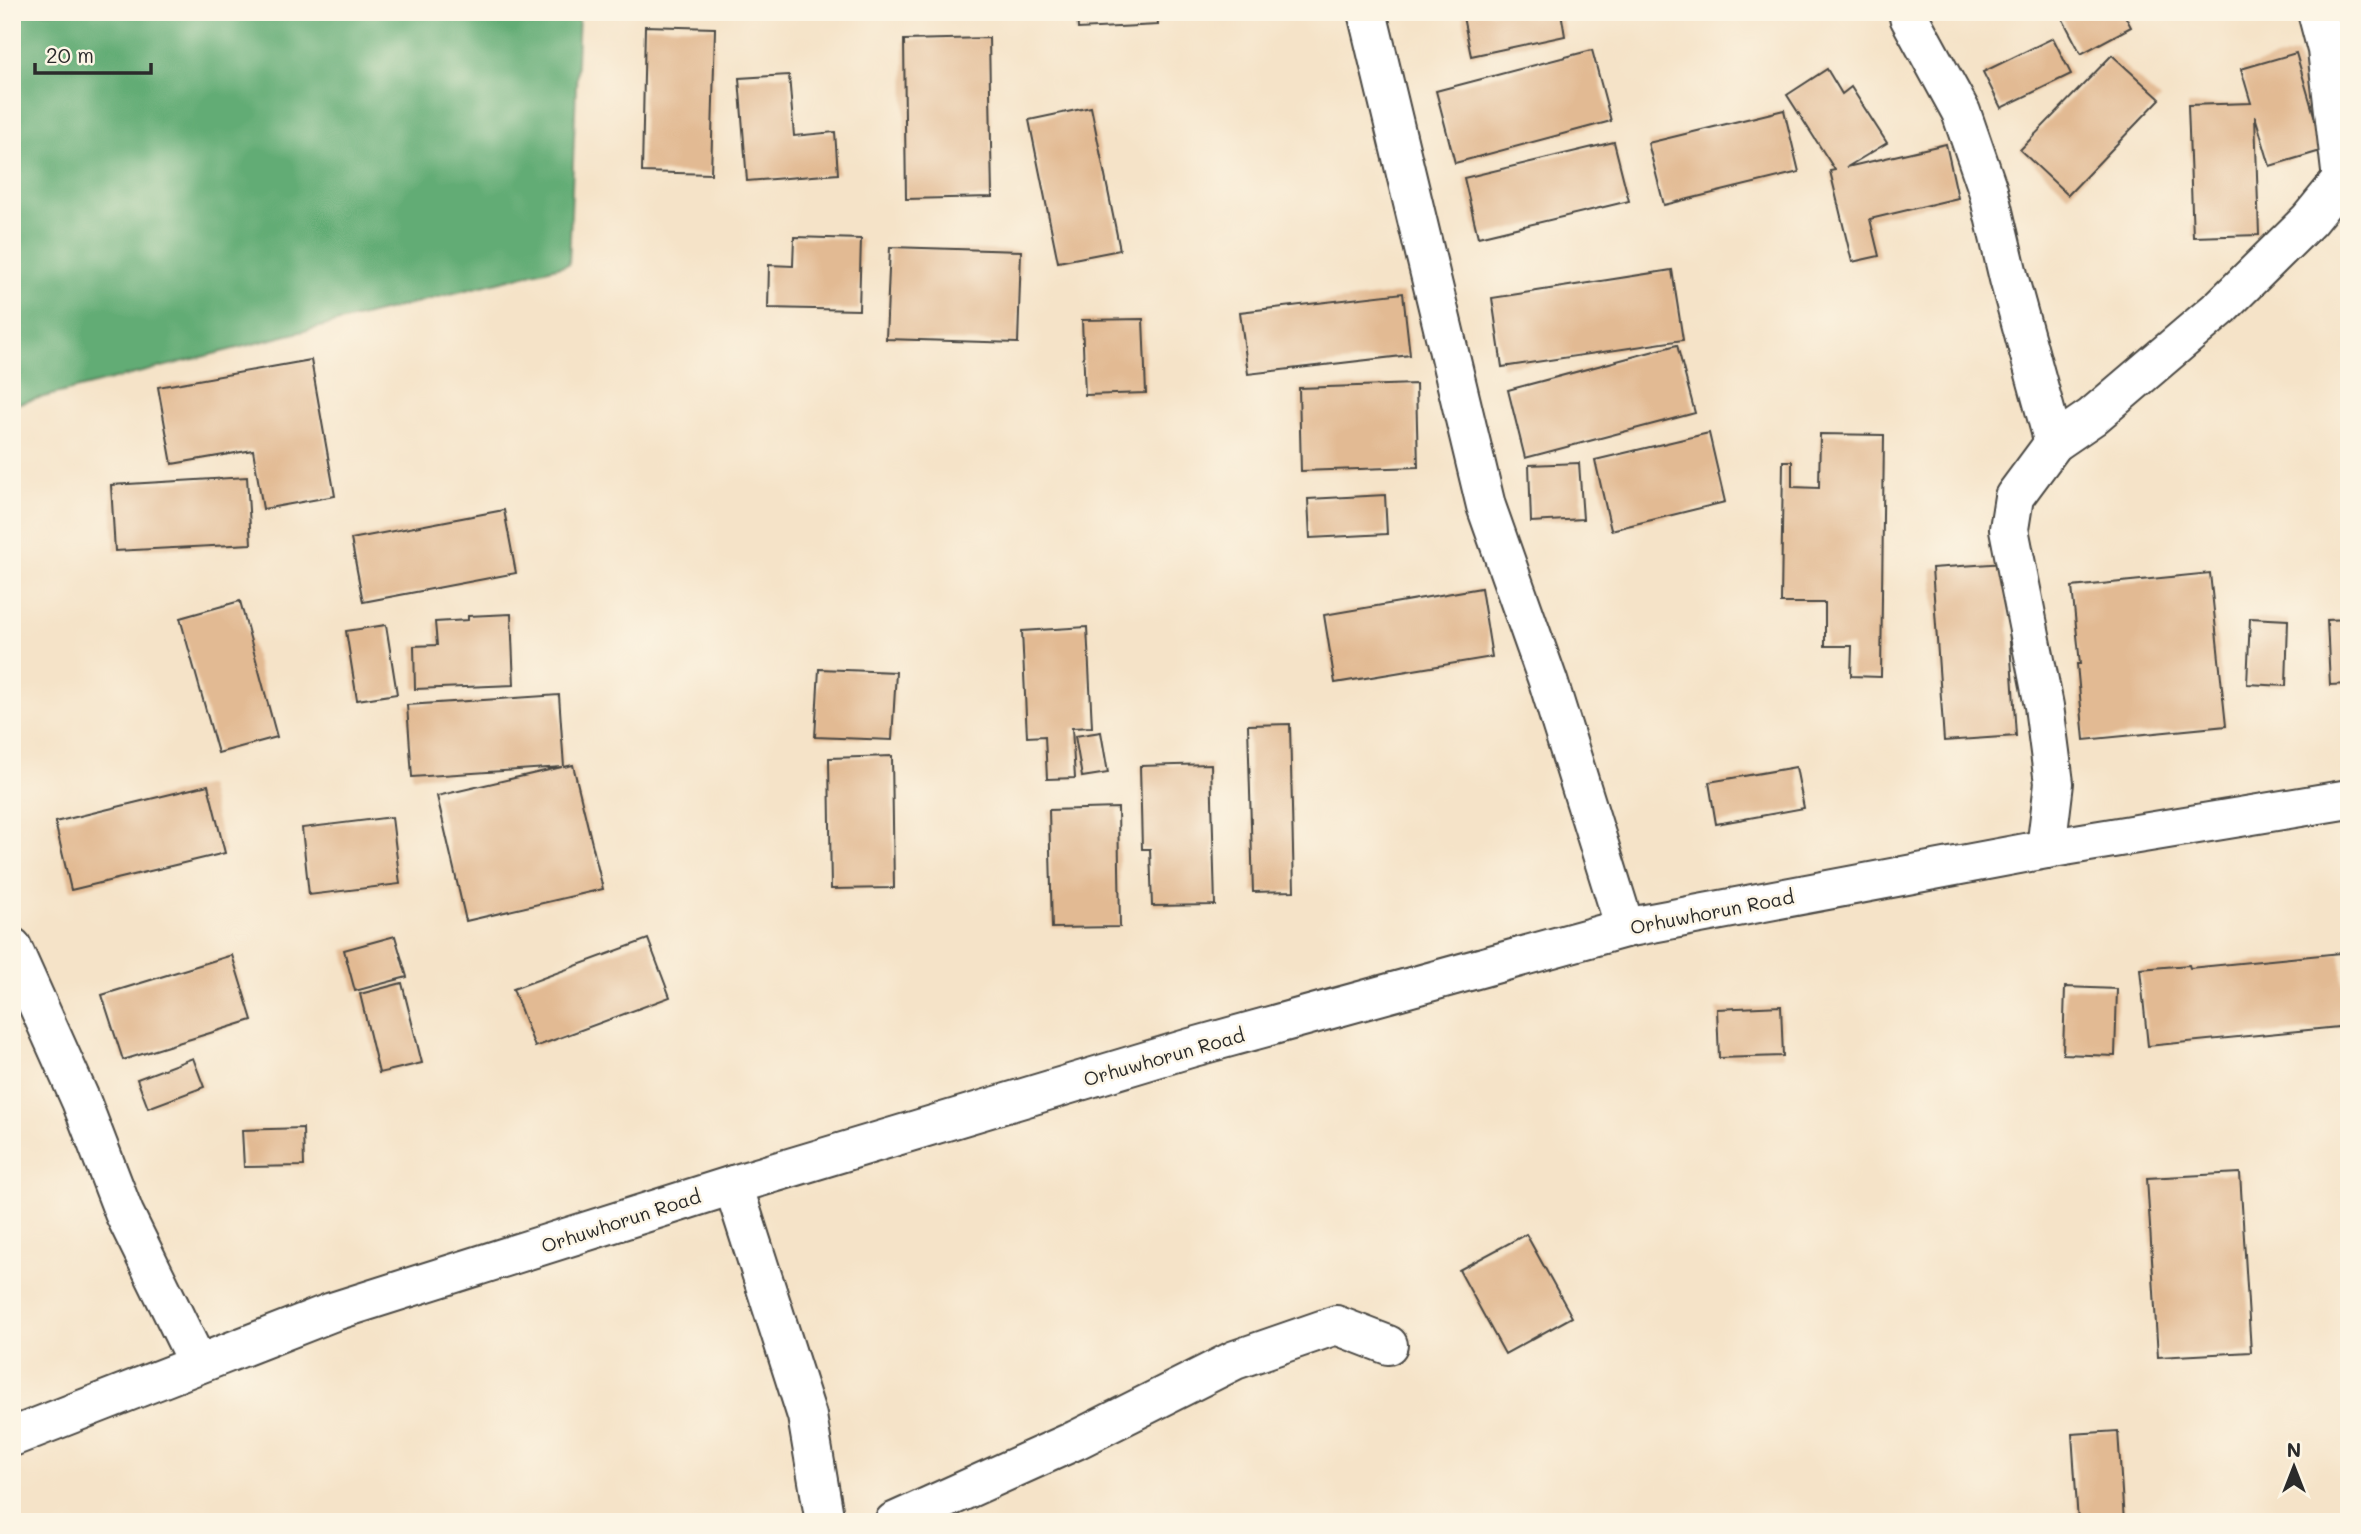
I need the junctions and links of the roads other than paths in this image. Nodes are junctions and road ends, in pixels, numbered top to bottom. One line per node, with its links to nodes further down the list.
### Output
1 (1367, 12): 8 (street)
2 (2317, 12): 4 (street)
3 (1909, 17): 5 (street)
4 (2345, 175): 5 (street)
5 (2054, 443): 7 (street)
6 (2349, 799): 7 (street, Orhuwhorun Road)
7 (2046, 849): 8 (street, Orhuwhorun Road)
8 (1625, 928): 10 (street, Orhuwhorun Road)
9 (12, 947): 12 (street)
10 (733, 1185): 12 (street, Orhuwhorun Road); 14 (street)
11 (1388, 1345): 15 (street)
12 (198, 1364): 13 (street, Orhuwhorun Road)
13 (12, 1437)
14 (825, 1522)
15 (894, 1522)

